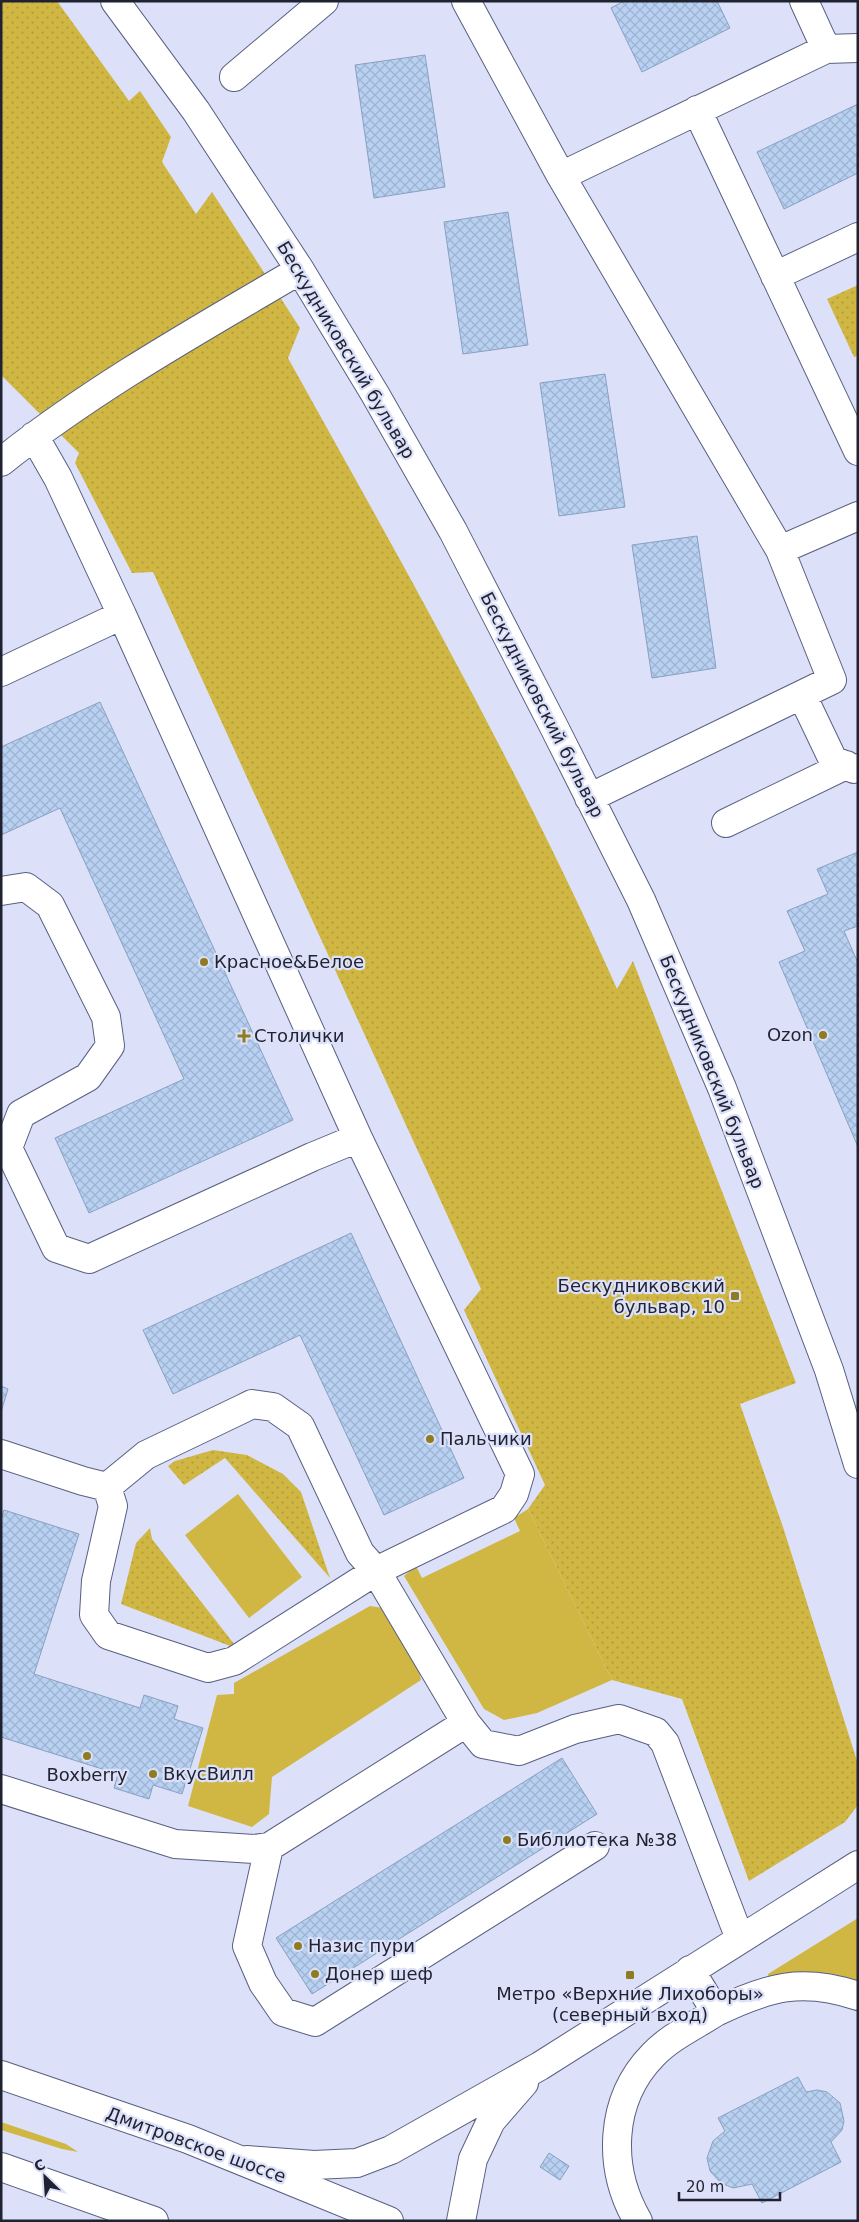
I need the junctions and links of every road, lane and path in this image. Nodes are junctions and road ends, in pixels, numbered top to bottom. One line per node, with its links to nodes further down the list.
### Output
1 (115, 1): 11 (street, Бескудниковский бульвар)
2 (324, 1): 7 (street)
3 (466, 1): 9 (street)
4 (804, 1): 6 (street)
5 (858, 48): 6 (street)
6 (826, 49): 8 (street)
7 (234, 77)
8 (697, 110): 9 (street); 12 (street)
9 (561, 176): 18 (street)
10 (858, 237): 12 (street)
11 (300, 270): 14 (street); 23 (street, Бескудниковский бульвар)
12 (775, 276): 13 (street)
13 (849, 410): 15 (street)
14 (34, 436): 16 (street); 19 (street)
15 (858, 451)
16 (1, 462)
17 (858, 516): 18 (street)
18 (780, 550): 21 (street)
19 (122, 616): 20 (street); 26 (street)
20 (1, 672)
21 (802, 695): 22 (street); 23 (street)
22 (852, 766): 24 (street)
23 (590, 798): 28 (street, Бескудниковский бульвар)
24 (726, 823)
25 (1, 892): 26 (street)
26 (358, 1138): 30 (street)
27 (1, 1454): 29 (street)
28 (858, 1464)
29 (107, 1487): 30 (street); 30 (street)
30 (376, 1571): 31 (street)
31 (466, 1723): 34 (street); 36 (street)
32 (1, 1789): 34 (street)
33 (595, 1846): 34 (street)
34 (269, 1847)
35 (858, 1864): 36 (street)
36 (740, 1939): 37 (street)
37 (690, 1970): 39 (street); 40 (street)
38 (858, 1996): 39 (street)
39 (716, 2012): 47 (street)
40 (540, 2066): 42 (street); 46 (street)
41 (1, 2076): 42 (street, Дмитровское шоссе)
42 (243, 2160): 45 (street, Дмитровское шоссе)
43 (1, 2167): 44 (street)
44 (154, 2221)
45 (389, 2221)
46 (461, 2221)
47 (638, 2221)

